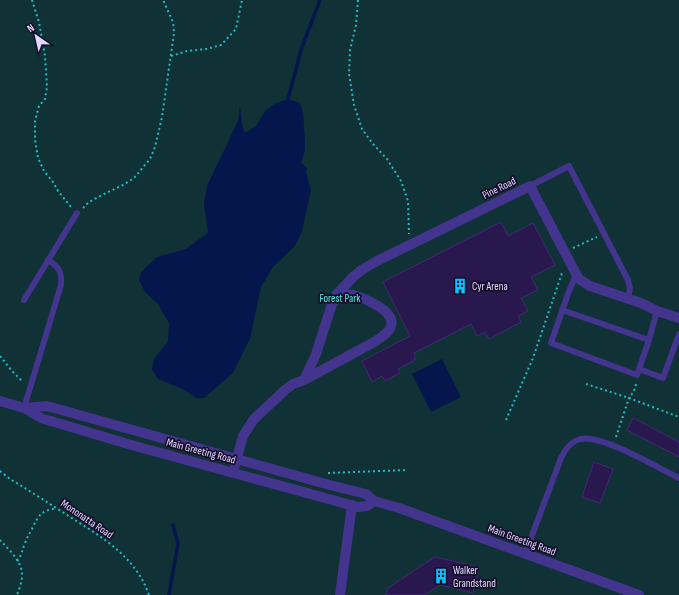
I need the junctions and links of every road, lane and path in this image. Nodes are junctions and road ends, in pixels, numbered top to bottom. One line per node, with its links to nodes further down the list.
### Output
1 (32, 0): 7 (path)
2 (162, 0): 5 (path)
3 (242, 0): 5 (path)
4 (358, 0): 9 (path)
5 (171, 56): 7 (path)
6 (530, 186): 8 (lane); 9 (street, Pine Road); 10 (street, Pine Road)
7 (77, 213): 11 (lane)
8 (604, 234): 10 (path); 15 (lane)
9 (410, 245): 14 (street, Pine Road)
10 (565, 252): 13 (street, Pine Road)
11 (48, 260): 16 (lane); 26 (lane)
12 (560, 268): 31 (path)
13 (576, 275): 15 (street, Pine Road); 17 (lane)
14 (337, 294): 24 (street, Pine Road); 24 (street)
15 (628, 298): 18 (street, Pine Road)
16 (24, 300)
17 (562, 310): 21 (lane); 23 (lane)
18 (657, 311): 19 (street, Pine Road); 21 (lane)
19 (679, 318)
20 (679, 334): 23 (lane)
21 (649, 340): 23 (lane)
22 (0, 356): 26 (path)
23 (638, 372): 27 (path)
24 (304, 380): 33 (street)
25 (586, 384): 27 (path)
26 (30, 388): 29 (lane)
27 (629, 398): 30 (path); 32 (path)
28 (0, 401): 29 (street, Main Greeting Road)
29 (24, 408): 33 (street, Main Greeting Road); 36 (street, Main Greeting Road)
30 (679, 417)
31 (506, 420)
32 (613, 445): 38 (lane); 43 (lane)
33 (236, 459): 36 (street); 39 (street, Main Greeting Road)
34 (407, 470): 37 (path)
35 (0, 471): 41 (path, Mononatta Road)
36 (232, 472): 40 (street, Main Greeting Road)
37 (322, 473)
38 (679, 478)
39 (374, 501): 40 (street, Main Greeting Road); 43 (street, Main Greeting Road)
40 (352, 505): 47 (street)
41 (58, 509): 44 (path); 46 (path, Mononatta Road)
42 (0, 540): 44 (path)
43 (525, 554): 48 (street, Main Greeting Road)
44 (17, 561): 45 (path)
45 (17, 595)
46 (149, 595)
47 (340, 595)
48 (638, 595)

